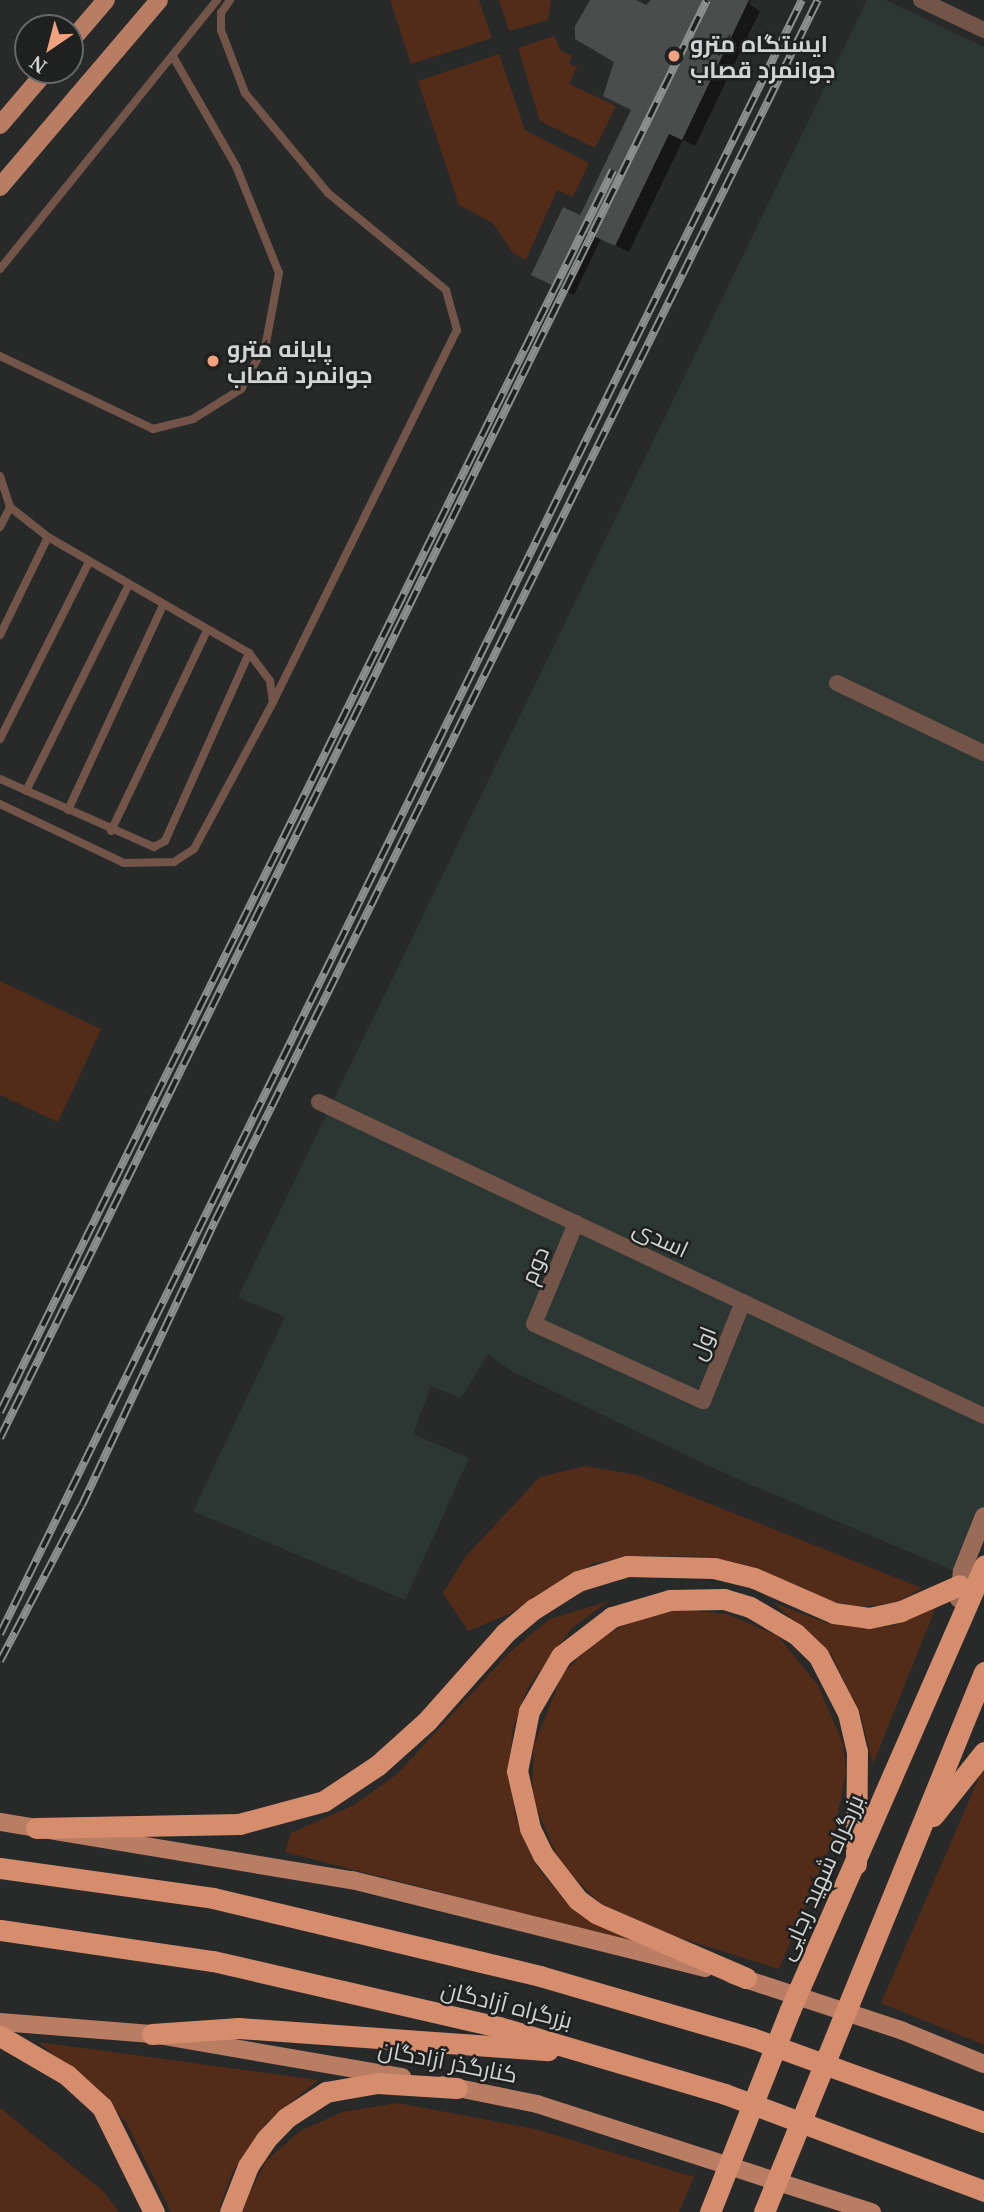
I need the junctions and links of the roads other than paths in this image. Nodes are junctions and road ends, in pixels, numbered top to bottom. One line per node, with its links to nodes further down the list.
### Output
1 (106, 0): 6 (main road)
2 (159, 0): 11 (main road)
3 (217, 0): 8 (lane)
4 (230, 0): 25 (lane)
5 (921, 0): 7 (street)
6 (84, 26)
7 (984, 30)
8 (174, 58): 12 (lane); 13 (lane)
9 (35, 84): 10 (main road)
10 (0, 125)
11 (0, 187)
12 (0, 269)
13 (0, 356)
14 (0, 476): 15 (lane)
15 (10, 507): 16 (lane); 17 (lane)
16 (0, 527)
17 (48, 537): 18 (lane); 22 (lane)
18 (89, 562): 19 (lane); 26 (lane)
19 (128, 586): 20 (lane); 29 (lane)
20 (163, 605): 21 (lane); 31 (lane)
21 (207, 631): 23 (lane); 32 (lane)
22 (0, 635)
23 (249, 653): 25 (lane); 32 (lane)
24 (836, 683): 27 (street)
25 (273, 702): 30 (lane)
26 (0, 739)
27 (984, 753)
28 (0, 779): 29 (lane)
29 (26, 791): 31 (lane)
30 (0, 804)
31 (68, 810): 32 (lane)
32 (111, 831)
33 (319, 1102): 34 (street, اسدی)
34 (576, 1223): 35 (street, اسدی); 36 (street, دوم)
35 (744, 1302): 36 (street, اول); 37 (street, اسدی)
36 (703, 1401)
37 (984, 1416)
38 (984, 1516): 40 (street)
39 (984, 1566): 41 (highway, بزرگراه شهید رجایی)
40 (960, 1585): 41 (street); 45 (highway)
41 (961, 1618): 47 (highway, بزرگراه شهید رجایی)
42 (984, 1672): 46 (highway)
43 (984, 1752): 46 (highway)
44 (0, 1822): 45 (main road)
45 (36, 1828): 50 (main road)
46 (916, 1837): 62 (highway)
47 (856, 1864): 50 (highway); 61 (highway, بزرگراه شهید رجایی)
48 (0, 1868): 57 (highway, بزرگراه آزادگان)
49 (0, 1930): 54 (highway, بزرگراه آزادگان)
50 (746, 1978): 55 (main road)
51 (0, 2022): 52 (main road, کنارگذر آزادگان)
52 (152, 2034): 54 (highway); 56 (main road, کنارگذر آزادگان)
53 (0, 2036): 59 (highway)
54 (594, 2054): 58 (highway, بزرگراه آزادگان)
55 (984, 2064)
56 (457, 2088): 60 (highway); 63 (main road, کنارگذر آزادگان)
57 (984, 2122)
58 (984, 2191)
59 (154, 2212)
60 (230, 2212)
61 (710, 2212)
62 (764, 2212)
63 (872, 2212)

